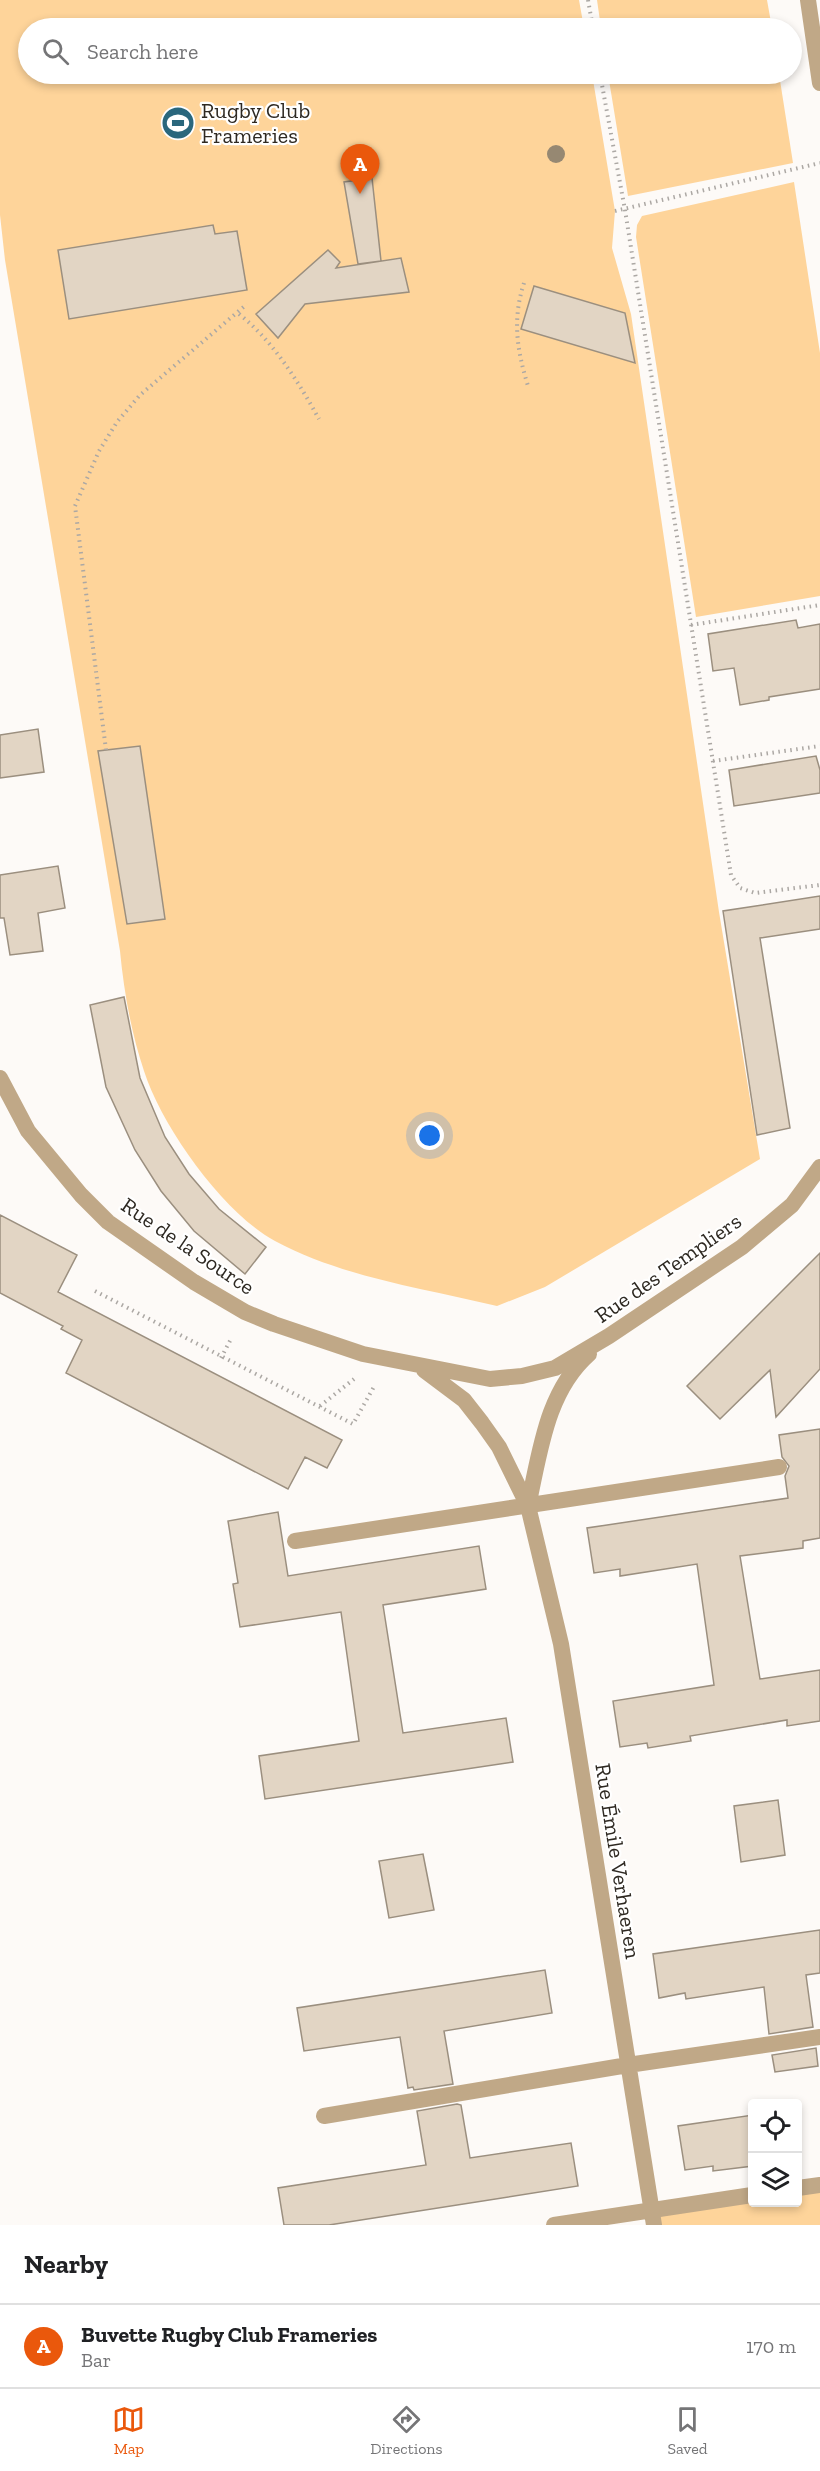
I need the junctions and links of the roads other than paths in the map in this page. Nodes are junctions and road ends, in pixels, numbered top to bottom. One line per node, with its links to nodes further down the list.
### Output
1 (808, 0): 2 (street)
2 (820, 83)
3 (0, 1078): 6 (street, Rue de la Source)
4 (820, 1167): 5 (street, Rue des Templiers)
5 (609, 1336): 7 (street, Rue des Templiers); 9 (street, Rue Émile Verhaeren)
6 (419, 1366): 7 (street, Rue de la Source); 9 (street, Rue Émile Verhaeren)
7 (522, 1376)
8 (779, 1467): 9 (street)
9 (528, 1506): 10 (street); 12 (street, Rue Émile Verhaeren)
10 (295, 1541)
11 (820, 2037): 12 (street)
12 (628, 2065): 13 (street); 17 (street, Rue Émile Verhaeren)
13 (324, 2116)
14 (820, 2185): 15 (street)
15 (802, 2187)
16 (748, 2196): 17 (street)
17 (653, 2217): 18 (street)
18 (554, 2225)

